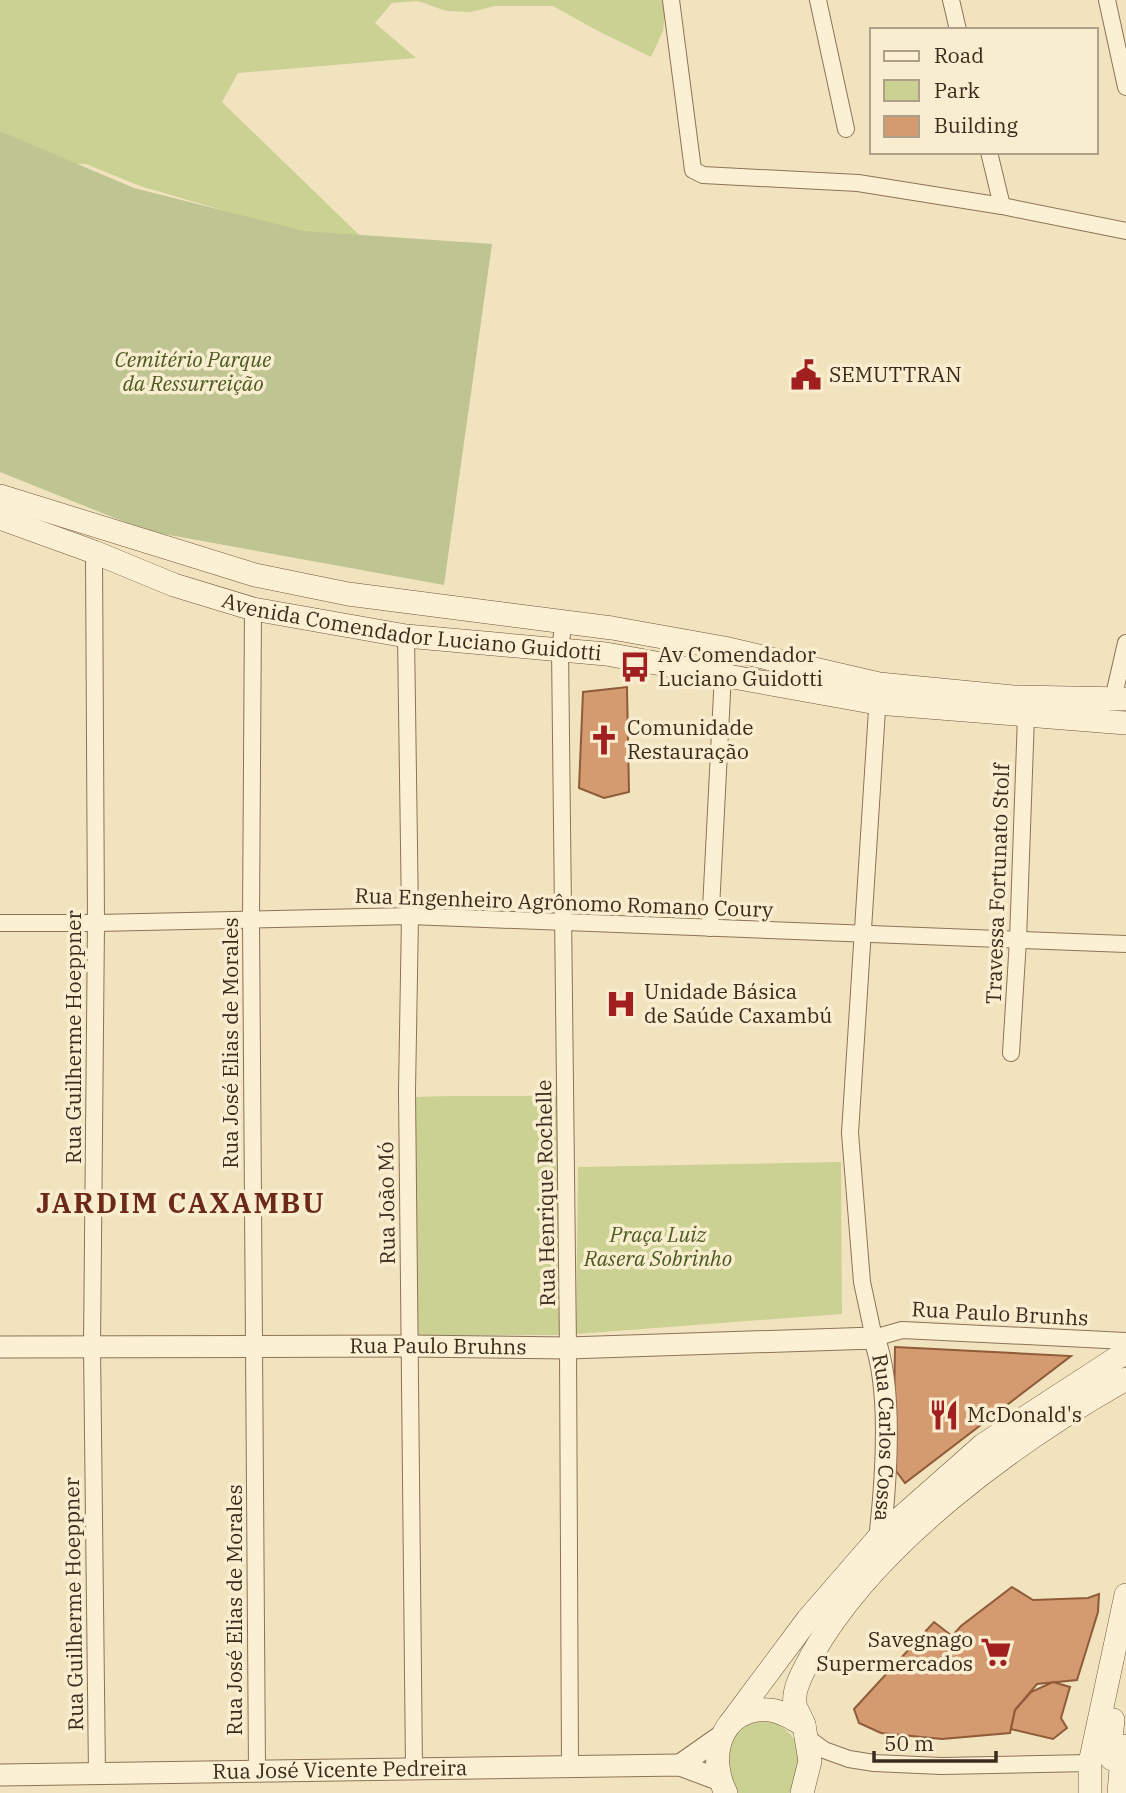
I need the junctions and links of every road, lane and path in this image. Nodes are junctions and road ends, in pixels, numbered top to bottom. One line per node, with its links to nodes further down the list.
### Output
1 (671, 0): 9 (street)
2 (818, 0): 7 (street)
3 (951, 0): 5 (street)
4 (1107, 0): 6 (street)
5 (958, 28)
6 (1126, 87)
7 (846, 129)
8 (989, 154): 9 (street)
9 (1002, 206): 10 (street)
10 (1126, 231)
11 (0, 496): 15 (main road, Avenida Comendador Luciano Guidotti)
12 (0, 518): 13 (main road, Avenida Comendador Luciano Guidotti)
13 (94, 552): 14 (main road, Avenida Comendador Luciano Guidotti); 28 (street, Rua Guilherme Hoeppner)
14 (253, 609): 16 (main road, Avenida Comendador Luciano Guidotti); 25 (street, Rua José Elias de Morales)
15 (564, 620): 18 (street, Rua Henrique Rochelle); 20 (main road, Avenida Comendador Luciano Guidotti)
16 (406, 636): 18 (main road, Avenida Comendador Luciano Guidotti); 24 (street, Rua João Mó)
17 (1126, 643): 21 (street)
18 (560, 649): 19 (main road, Avenida Comendador Luciano Guidotti); 26 (street, Rua Henrique Rochelle)
19 (723, 674): 20 (main road, Avenida Comendador Luciano Guidotti); 29 (street)
20 (878, 694): 21 (main road, Avenida Comendador Luciano Guidotti); 22 (main road, Avenida Comendador Luciano Guidotti); 30 (street)
21 (1119, 699)
22 (1026, 716): 23 (main road, Avenida Comendador Luciano Guidotti); 31 (street, Travessa Fortunato Stolf)
23 (1126, 723)
24 (410, 916): 25 (street, Rua Engenheiro Agrônomo Romano Coury); 26 (street, Rua Engenheiro Agrônomo Romano Coury); 37 (street, Rua João Mó)
25 (251, 919): 28 (street, Rua Engenheiro Agrônomo Romano Coury); 36 (street, Rua José Elias de Morales)
26 (565, 921): 29 (street, Rua Engenheiro Agrônomo Romano Coury); 40 (street, Rua Henrique Rochelle)
27 (0, 923): 28 (street, Rua Engenheiro Agrônomo Romano Coury)
28 (96, 923): 38 (street, Rua Guilherme Hoeppner)
29 (710, 928): 30 (street, Rua Engenheiro Agrônomo Romano Coury)
30 (861, 933): 31 (street, Rua Engenheiro Agrônomo Romano Coury); 34 (street)
31 (1018, 940): 32 (street, Rua Engenheiro Agrônomo Romano Coury); 33 (street, Travessa Fortunato Stolf)
32 (1126, 943)
33 (1011, 1053)
34 (874, 1338): 35 (street, Rua Paulo Brunhs); 40 (street, Rua Paulo Bruhns); 43 (street, Rua Carlos Cossa)
35 (1126, 1341)
36 (254, 1346): 37 (street, Rua Paulo Bruhns); 38 (street, Rua Paulo Bruhns); 54 (street, Rua José Elias de Morales)
37 (410, 1346): 40 (street, Rua Paulo Bruhns); 53 (street, Rua João Mó)
38 (92, 1347): 39 (street, Rua Paulo Bruhns); 55 (street, Rua Guilherme Hoeppner)
39 (0, 1348)
40 (568, 1348): 52 (street, Rua Henrique Rochelle)
41 (1126, 1352): 43 (main road)
42 (1124, 1382): 47 (main road)
43 (880, 1536): 48 (main road)
44 (1126, 1595): 45 (main road)
45 (1117, 1635): 49 (main road); 50 (main road)
46 (1126, 1729): 49 (main road)
47 (805, 1730): 48 (main road); 50 (street); 58 (main road)
48 (724, 1731): 51 (street); 57 (main road)
49 (1123, 1761): 61 (main road)
50 (1090, 1763): 59 (main road); 60 (main road)
51 (680, 1765): 52 (street, Rua José Vicente Pedreira); 57 (street, Rua José Vicente Pedreira)
52 (570, 1766): 53 (street, Rua José Vicente Pedreira)
53 (414, 1769): 54 (street, Rua José Vicente Pedreira)
54 (257, 1771): 55 (street, Rua José Vicente Pedreira)
55 (97, 1774): 56 (street, Rua José Vicente Pedreira)
56 (0, 1775)
57 (723, 1786)
58 (802, 1793)
59 (1090, 1793)
60 (1104, 1793)
61 (1119, 1793)

